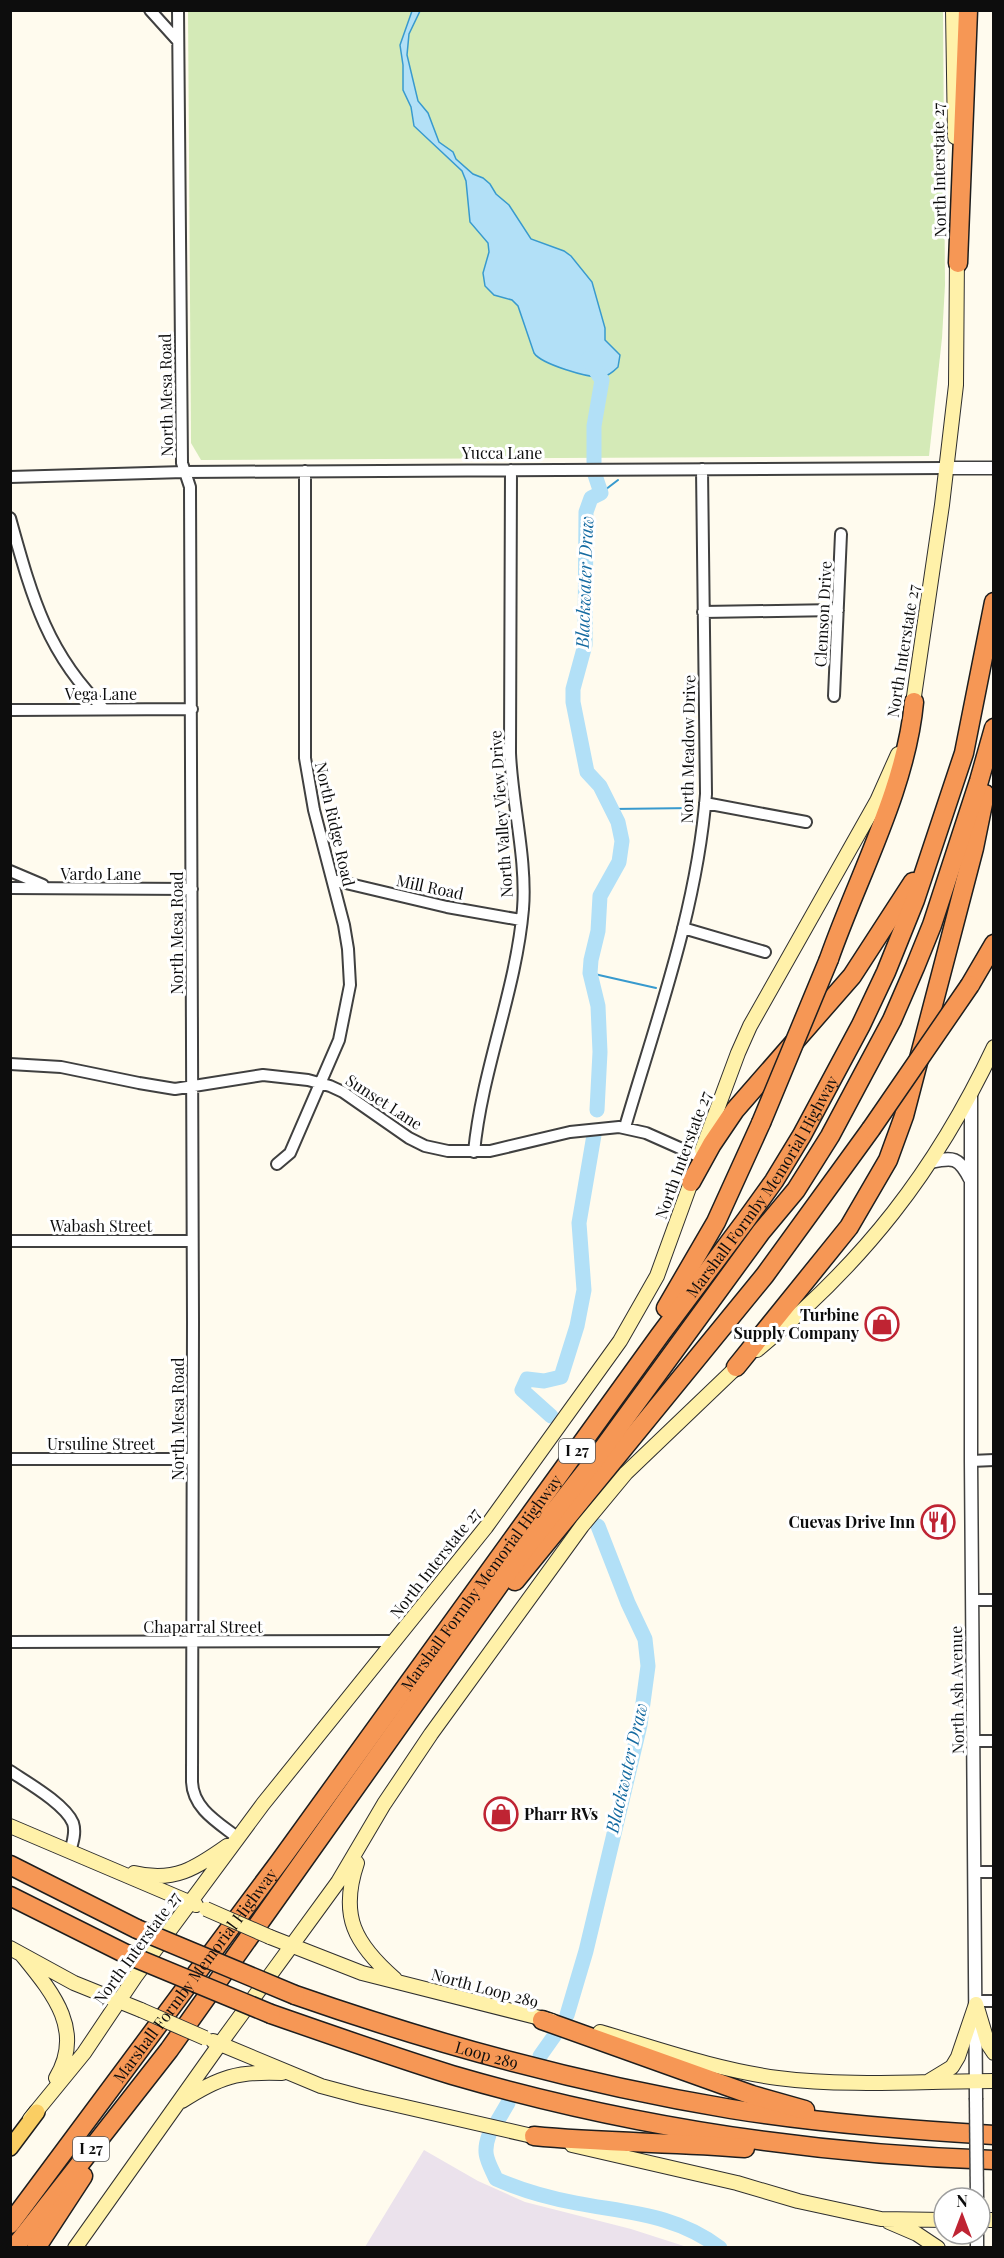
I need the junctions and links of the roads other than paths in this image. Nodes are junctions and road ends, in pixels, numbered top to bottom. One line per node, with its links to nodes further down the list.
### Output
1 (150, 10): 5 (street)
2 (178, 10): 5 (street, North Mesa Road)
3 (952, 10): 6 (main road, North Interstate 27)
4 (968, 10): 6 (highway)
5 (178, 41): 12 (street, North Mesa Road)
6 (958, 263): 7 (main road, North Interstate 27)
7 (945, 468): 8 (street, Yucca Lane); 9 (street, Yucca Lane); 20 (main road, North Interstate 27)
8 (993, 468)
9 (702, 469): 10 (street, Yucca Lane); 18 (street, North Meadow Drive)
10 (511, 470): 11 (street, Yucca Lane); 34 (street, North Valley View Drive)
11 (306, 471): 12 (street, Yucca Lane); 30 (street, North Ridge Road)
12 (184, 472): 13 (street, Yucca Lane); 22 (street, North Mesa Road)
13 (10, 477)
14 (10, 518): 21 (street)
15 (841, 534): 17 (street, Clemson Drive)
16 (993, 602): 28 (highway, Marshall Formby Memorial Highway / I 27)
17 (838, 610): 18 (street); 19 (street, Clemson Drive)
18 (703, 612): 26 (street, North Meadow Drive)
19 (834, 696)
20 (914, 702): 45 (main road, North Interstate 27); 53 (highway, bridge)
21 (104, 709): 22 (street, Vega Lane); 23 (street, Vega Lane)
22 (192, 709): 33 (street, North Mesa Road)
23 (10, 710)
24 (993, 728): 63 (highway, Marshall Formby Memorial Highway / I 27)
25 (993, 754): 52 (highway)
26 (705, 803): 27 (street); 35 (street, North Meadow Drive)
27 (806, 822)
28 (928, 861): 49 (highway); 53 (highway, Marshall Formby Memorial Highway / I 27)
29 (10, 871): 32 (street)
30 (333, 880): 34 (street, Mill Road); 40 (street, North Ridge Road)
31 (10, 888): 32 (street, Vardo Lane)
32 (51, 888): 33 (street, Vardo Lane)
33 (192, 889): 41 (street, North Mesa Road)
34 (521, 920): 44 (street, North Valley View Drive)
35 (683, 928): 37 (street); 43 (street, North Meadow Drive)
36 (993, 944): 63 (highway, bridge)
37 (765, 952)
38 (993, 1047): 42 (main road)
39 (10, 1064): 41 (street, Sunset Lane)
40 (319, 1083): 41 (street, Sunset Lane); 44 (street, Sunset Lane); 47 (street, North Ridge Road)
41 (192, 1087): 51 (street, North Mesa Road)
42 (971, 1095): 46 (main road); 48 (street, North Ash Avenue)
43 (625, 1127): 44 (street, Sunset Lane); 45 (street, Sunset Lane)
44 (474, 1152)
45 (700, 1156): 49 (main road, North Interstate 27)
46 (931, 1162): 48 (street); 52 (main road)
47 (277, 1164)
48 (971, 1181): 57 (street, North Ash Avenue)
49 (691, 1182): 60 (main road, North Interstate 27)
50 (10, 1241): 51 (street, Wabash Street)
51 (192, 1241): 55 (street, North Mesa Road)
52 (736, 1367): 69 (main road)
53 (582, 1444): 101 (highway, Marshall Formby Memorial Highway / I 27)
54 (10, 1459): 55 (street, Ursuline Street)
55 (192, 1459): 62 (street, North Mesa Road)
56 (993, 1460): 57 (street)
57 (971, 1461): 58 (street, North Ash Avenue)
58 (972, 1600): 59 (street); 64 (street, North Ash Avenue)
59 (993, 1600)
60 (395, 1641): 62 (street, Chaparral Street); 68 (main road, North Interstate 27)
61 (10, 1642): 62 (street, Chaparral Street)
62 (192, 1643): 68 (street, North Mesa Road)
63 (428, 1683): 85 (highway, Marshall Formby Memorial Highway / I 27)
64 (974, 1741): 65 (street); 73 (street, North Ash Avenue)
65 (993, 1741)
66 (10, 1771): 70 (street)
67 (10, 1826): 70 (main road, North Loop 289)
68 (238, 1838): 72 (main road); 76 (main road, North Interstate 27)
69 (364, 1841): 77 (main road); 79 (main road)
70 (70, 1851): 72 (main road, North Loop 289)
71 (10, 1865): 93 (highway, Loop 289, bridge)
72 (106, 1867): 76 (main road, North Loop 289)
73 (975, 1872): 74 (street); 82 (street, North Ash Avenue)
74 (993, 1872)
75 (10, 1896): 98 (highway, Loop 289, bridge)
76 (189, 1902): 77 (main road, North Loop 289, bridge); 80 (main road, North Interstate 27)
77 (292, 1946): 79 (main road, North Loop 289); 84 (main road)
78 (16, 1952): 80 (main road); 92 (main road)
79 (399, 1983): 83 (main road, North Loop 289)
80 (118, 2001): 84 (main road, bridge); 92 (main road, North Interstate 27)
81 (993, 2001): 82 (street)
82 (976, 2002): 86 (main road); 88 (main road); 89 (street, North Ash Avenue)
83 (542, 2020): 88 (main road, North Loop 289); 93 (highway)
84 (220, 2044): 87 (main road); 91 (main road)
85 (169, 2050): 104 (highway, Marshall Formby Memorial Highway / I 27); 105 (highway)
86 (993, 2053)
87 (291, 2074): 91 (main road); 95 (main road)
88 (929, 2081): 89 (main road, North Loop 289)
89 (976, 2081): 90 (main road, North Loop 289); 100 (street, North Ash Avenue, bridge)
90 (993, 2081)
91 (176, 2106): 106 (main road)
92 (36, 2112): 96 (main road, North Interstate 27); 97 (main road)
93 (928, 2131): 94 (highway, Loop 289)
94 (993, 2135)
95 (534, 2136): 98 (highway); 102 (main road)
96 (10, 2141)
97 (10, 2148)
98 (884, 2154): 99 (highway, Loop 289)
99 (993, 2160)
100 (977, 2186)
101 (13, 2218)
102 (881, 2218): 103 (main road); 107 (main road)
103 (932, 2220)
104 (14, 2247)
105 (36, 2247)
106 (75, 2247)
107 (938, 2247)

